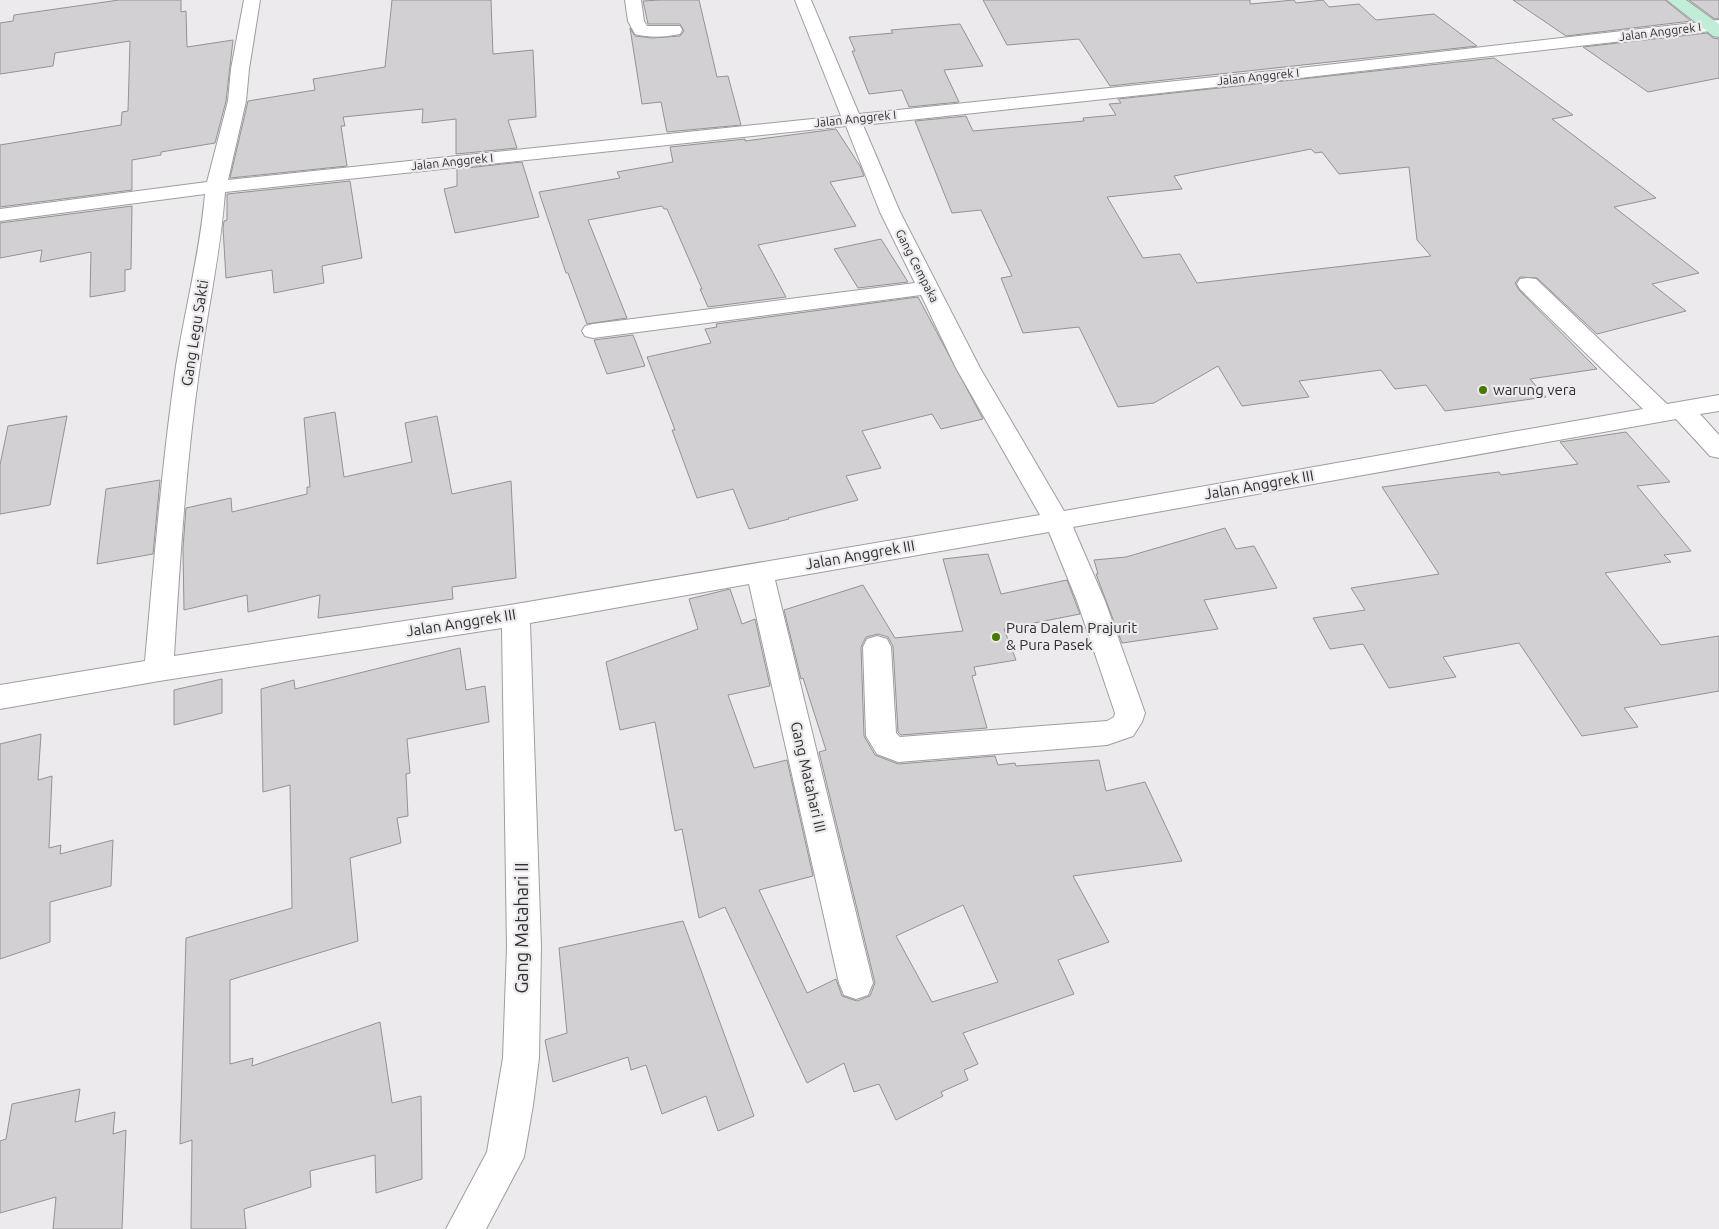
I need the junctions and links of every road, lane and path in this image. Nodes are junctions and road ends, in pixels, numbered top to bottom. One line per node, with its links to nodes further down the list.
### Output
1 (252, 0): 8 (street, Gang Legu Sakti)
2 (633, 0): 6 (street)
3 (803, 0): 7 (street, Gang Cempaka)
4 (1675, 0): 5 (main road)
5 (1716, 28): 7 (street, Jalan Anggrek I)
6 (674, 30)
7 (853, 119): 8 (street, Jalan Anggrek I); 11 (street, Gang Cempaka)
8 (216, 187): 9 (street, Jalan Anggrek I); 20 (street, Gang Legu Sakti)
9 (0, 215)
10 (1528, 284): 14 (street)
11 (928, 288): 12 (street); 16 (street, Gang Cempaka)
12 (593, 331)
13 (1719, 403): 14 (street, Jalan Anggrek III)
14 (1671, 410): 15 (street); 16 (street, Jalan Anggrek III)
15 (1719, 450)
16 (1057, 521): 17 (street, Jalan Anggrek III); 19 (street, Gang Cempaka)
17 (760, 572): 18 (street, Jalan Anggrek III); 22 (street, Gang Matahari III)
18 (516, 615): 20 (street, Jalan Anggrek III); 23 (street, Gang Matahari II)
19 (876, 647)
20 (159, 670): 21 (street, Jalan Anggrek III)
21 (0, 697)
22 (856, 983)
23 (465, 1229)

